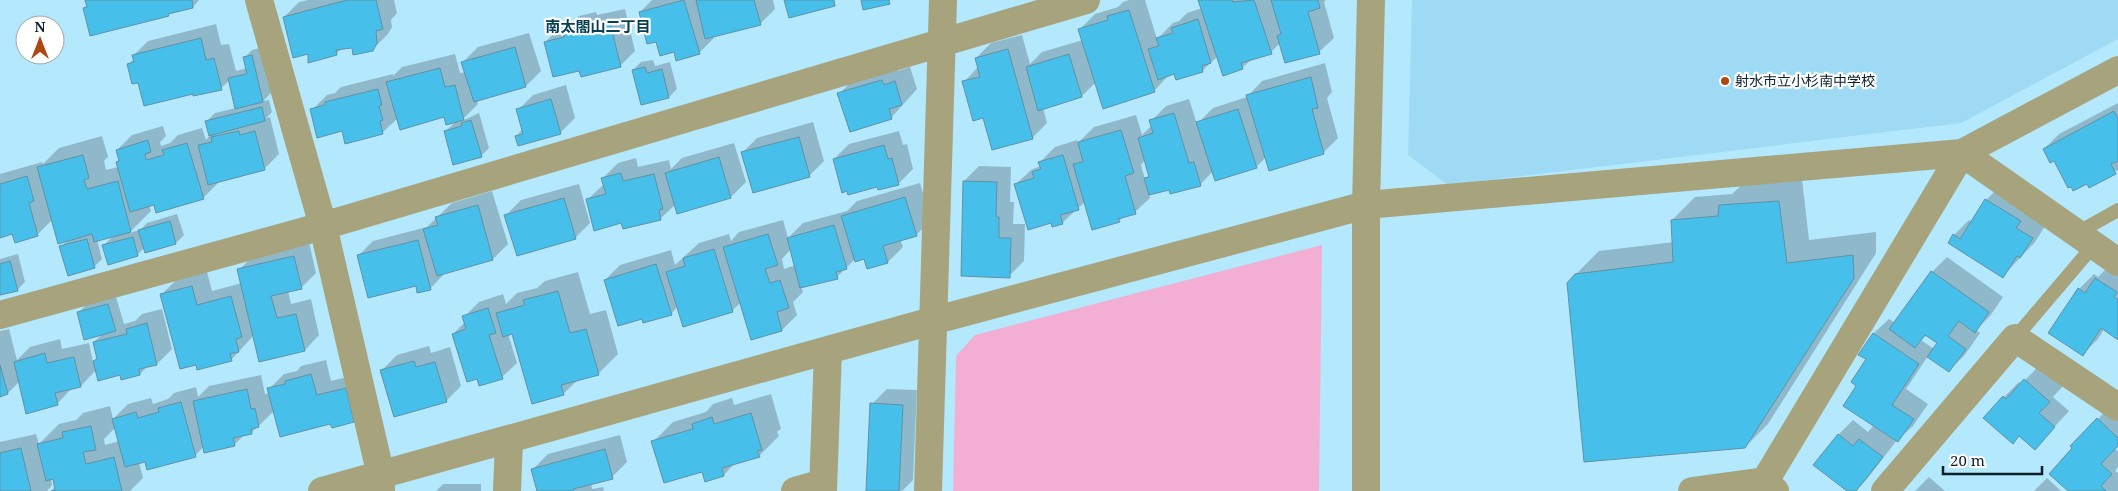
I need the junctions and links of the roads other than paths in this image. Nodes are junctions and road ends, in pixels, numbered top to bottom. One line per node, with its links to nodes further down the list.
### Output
1 (259, 0): 10 (street)
2 (943, 0): 5 (street)
3 (1086, 0): 5 (street)
4 (1371, 0): 8 (street)
5 (942, 42): 10 (street); 14 (street)
6 (2118, 70): 7 (street)
7 (1962, 153): 8 (street); 11 (street); 20 (street)
8 (1366, 205): 14 (street); 26 (street)
9 (2118, 210): 11 (lane)
10 (323, 226): 13 (street); 19 (street)
11 (2086, 239): 12 (street); 15 (lane)
12 (2118, 262)
13 (0, 315)
14 (932, 321): 16 (street); 25 (street)
15 (2015, 338): 17 (street); 28 (street)
16 (828, 350): 18 (street); 21 (street)
17 (2118, 407)
18 (509, 440): 19 (street); 23 (street)
19 (381, 483): 22 (street)
20 (1770, 486): 27 (street)
21 (823, 487): 24 (street)
22 (322, 491)
23 (507, 491)
24 (795, 491)
25 (928, 491)
26 (1366, 491)
27 (1692, 491)
28 (1885, 491)

